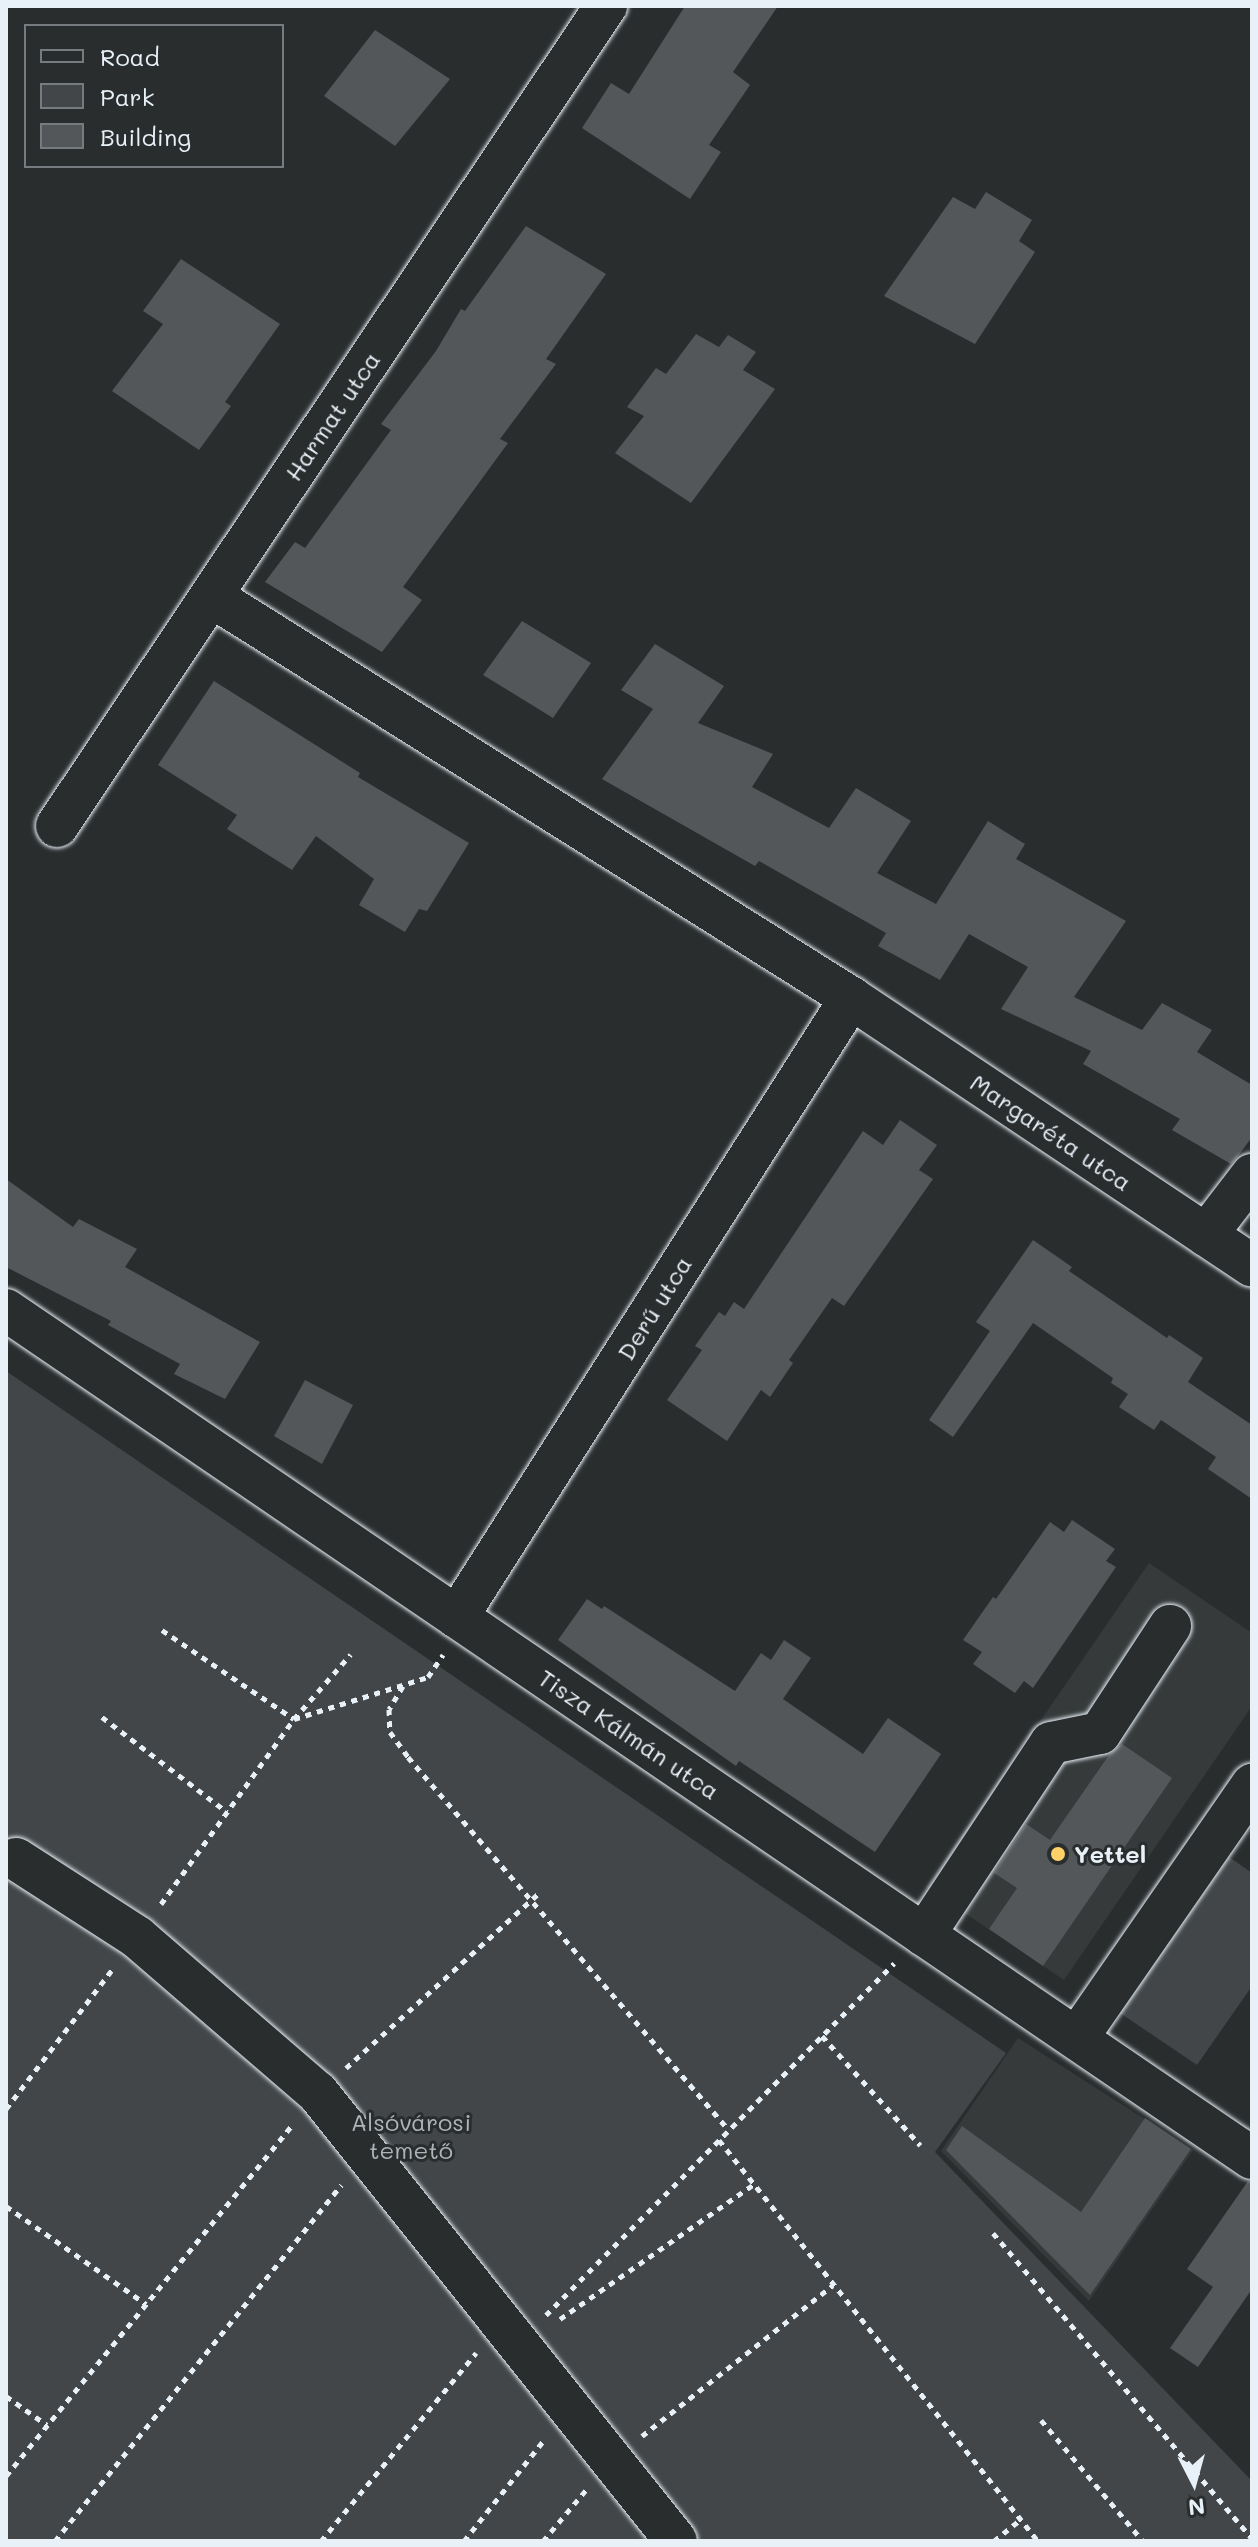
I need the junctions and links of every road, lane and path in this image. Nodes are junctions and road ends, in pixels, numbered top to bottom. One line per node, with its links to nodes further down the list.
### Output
1 (606, 6): 2 (street, Harmat utca)
2 (211, 596): 3 (street, Harmat utca); 4 (street, Margaréta utca)
3 (57, 826)
4 (851, 998): 6 (street, Margaréta utca); 9 (street, Derű utca)
5 (1252, 1175): 6 (street)
6 (1206, 1235): 7 (street, Margaréta utca)
7 (1252, 1265)
8 (6, 1310): 9 (street, Tisza Kálmán utca)
9 (461, 1620): 13 (path); 21 (street, Tisza Kálmán utca)
10 (1170, 1626): 21 (street)
11 (162, 1630): 15 (path)
12 (351, 1654): 15 (path)
13 (403, 1685): 15 (path); 20 (path)
14 (102, 1717): 17 (path)
15 (294, 1719): 17 (path)
16 (1252, 1785): 24 (street)
17 (227, 1812): 22 (path)
18 (16, 1859): 22 (street)
19 (541, 1891): 20 (path)
20 (531, 1900): 25 (path); 27 (path)
21 (922, 1933): 23 (path); 24 (street, Tisza Kálmán utca)
22 (137, 1937): 25 (street); 26 (path)
23 (822, 2036): 27 (path); 29 (path)
24 (1077, 2038): 31 (street, Tisza Kálmán utca)
25 (318, 2093): 30 (street); 36 (path)
26 (6, 2109)
27 (729, 2130): 28 (path)
28 (719, 2140): 32 (path); 38 (path)
29 (920, 2145)
30 (367, 2153): 38 (street); 47 (path)
31 (1252, 2158)
32 (754, 2184): 35 (path); 37 (path)
33 (6, 2206): 36 (path)
34 (993, 2233): 46 (path)
35 (833, 2285): 43 (path); 45 (path)
36 (146, 2304): 42 (path)
37 (560, 2319)
38 (510, 2332): 40 (street); 48 (path)
39 (6, 2396): 42 (path)
40 (570, 2408): 43 (street); 49 (path)
41 (1041, 2420): 54 (path)
42 (47, 2425): 44 (path)
43 (611, 2460): 50 (path); 51 (street)
44 (6, 2476)
45 (1020, 2520): 52 (path); 53 (path)
46 (1252, 2538)
47 (55, 2541)
48 (321, 2541)
49 (464, 2541)
50 (543, 2541)
51 (676, 2541)
52 (994, 2541)
53 (1038, 2541)
54 (1143, 2541)

